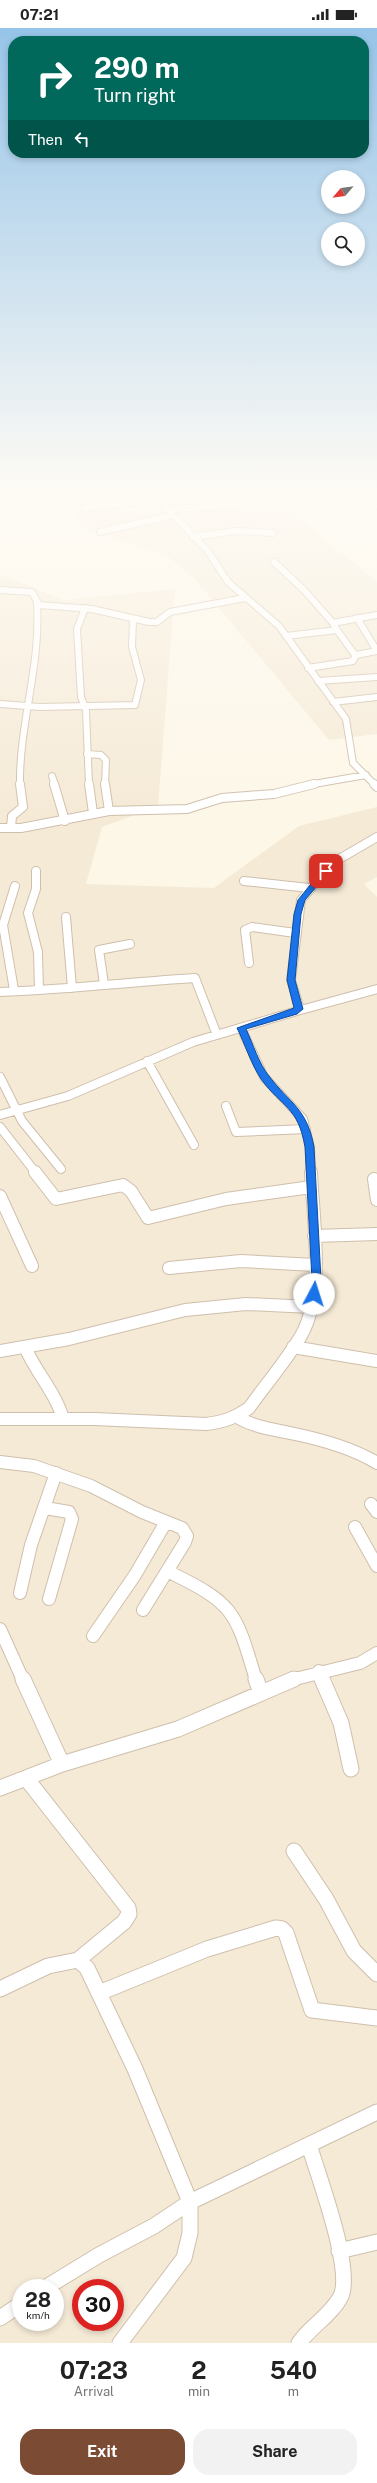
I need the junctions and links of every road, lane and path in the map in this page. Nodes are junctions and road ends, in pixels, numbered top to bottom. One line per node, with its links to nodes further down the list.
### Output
1 (34, 597): 4 (street)
2 (310, 597): 9 (street)
3 (245, 598): 7 (street); 11 (street)
4 (37, 604): 5 (street); 19 (street)
5 (85, 608): 7 (street); 20 (street)
6 (377, 615): 8 (street)
7 (133, 618): 20 (street)
8 (357, 618): 9 (street); 12 (street)
9 (333, 623): 10 (street)
10 (337, 630): 11 (street); 12 (street)
11 (286, 636): 13 (street)
12 (355, 655): 13 (street)
13 (308, 668): 15 (street)
14 (377, 677): 15 (street)
15 (318, 681): 17 (street)
16 (377, 697): 17 (street)
17 (333, 702): 22 (street)
18 (0, 704): 19 (street)
19 (27, 707): 20 (street); 29 (street)
20 (85, 707): 21 (street)
21 (87, 754): 25 (street); 26 (street)
22 (366, 775): 24 (street); 25 (street)
23 (52, 776): 27 (street)
24 (377, 787)
25 (109, 811): 26 (street)
26 (93, 813): 27 (street)
27 (65, 821): 29 (street)
28 (0, 828): 29 (street)
29 (11, 828)
30 (377, 837): 34 (street)
31 (36, 871): 42 (street)
32 (244, 881): 34 (street)
33 (15, 886): 41 (street)
34 (310, 888): 36 (street)
35 (66, 917): 40 (street)
36 (295, 933): 38 (street); 45 (street)
37 (130, 944): 39 (street)
38 (249, 963)
39 (104, 984): 40 (street); 47 (street)
40 (72, 988): 42 (street)
41 (14, 990): 42 (street); 44 (street)
42 (39, 990)
43 (377, 990): 45 (street)
44 (0, 992)
45 (297, 1011): 46 (street)
46 (241, 1028): 47 (street); 54 (street)
47 (217, 1035): 48 (street)
48 (146, 1061): 51 (street); 55 (street)
49 (0, 1077): 51 (street)
50 (226, 1106): 54 (street)
51 (17, 1112): 52 (street); 56 (street)
52 (0, 1115)
53 (0, 1128): 58 (street)
54 (306, 1129): 58 (street)
55 (194, 1145)
56 (61, 1169)
57 (374, 1179): 60 (street)
58 (311, 1187): 62 (street)
59 (0, 1196): 64 (street)
60 (377, 1200)
61 (377, 1234): 62 (street)
62 (314, 1236): 63 (street)
63 (316, 1265): 65 (street); 66 (street)
64 (32, 1266)
65 (169, 1268)
66 (312, 1307): 67 (street); 68 (street)
67 (26, 1347): 69 (street); 73 (street)
68 (293, 1347): 70 (street); 71 (street)
69 (0, 1351)
70 (377, 1360)
71 (237, 1417): 73 (street); 75 (street)
72 (0, 1419): 73 (street)
73 (63, 1419)
74 (0, 1462): 76 (street)
75 (377, 1463)
76 (56, 1473): 77 (street); 78 (street)
77 (45, 1508): 82 (street); 83 (street)
78 (166, 1522): 81 (street); 86 (street)
79 (355, 1527): 80 (street)
80 (377, 1566)
81 (167, 1571): 84 (street); 89 (street)
82 (20, 1593)
83 (49, 1599)
84 (143, 1610)
85 (0, 1629): 90 (street)
86 (93, 1636)
87 (377, 1653): 88 (street)
88 (319, 1671): 89 (street); 91 (street)
89 (261, 1693): 90 (street)
90 (62, 1764): 92 (street)
91 (351, 1769)
92 (26, 1778): 93 (street); 95 (street)
93 (0, 1788)
94 (294, 1851): 96 (street)
95 (78, 1960): 97 (street); 98 (street)
96 (377, 1974)
97 (0, 1989)
98 (99, 1993): 99 (street); 102 (street)
99 (377, 2018)
100 (377, 2112): 101 (street)
101 (309, 2145): 102 (street); 104 (street)
102 (190, 2202): 105 (street); 108 (street)
103 (377, 2242): 104 (street)
104 (339, 2251): 109 (street)
105 (60, 2279)
106 (12, 2310): 107 (street)
107 (0, 2318)
108 (120, 2343)
109 (299, 2343)

